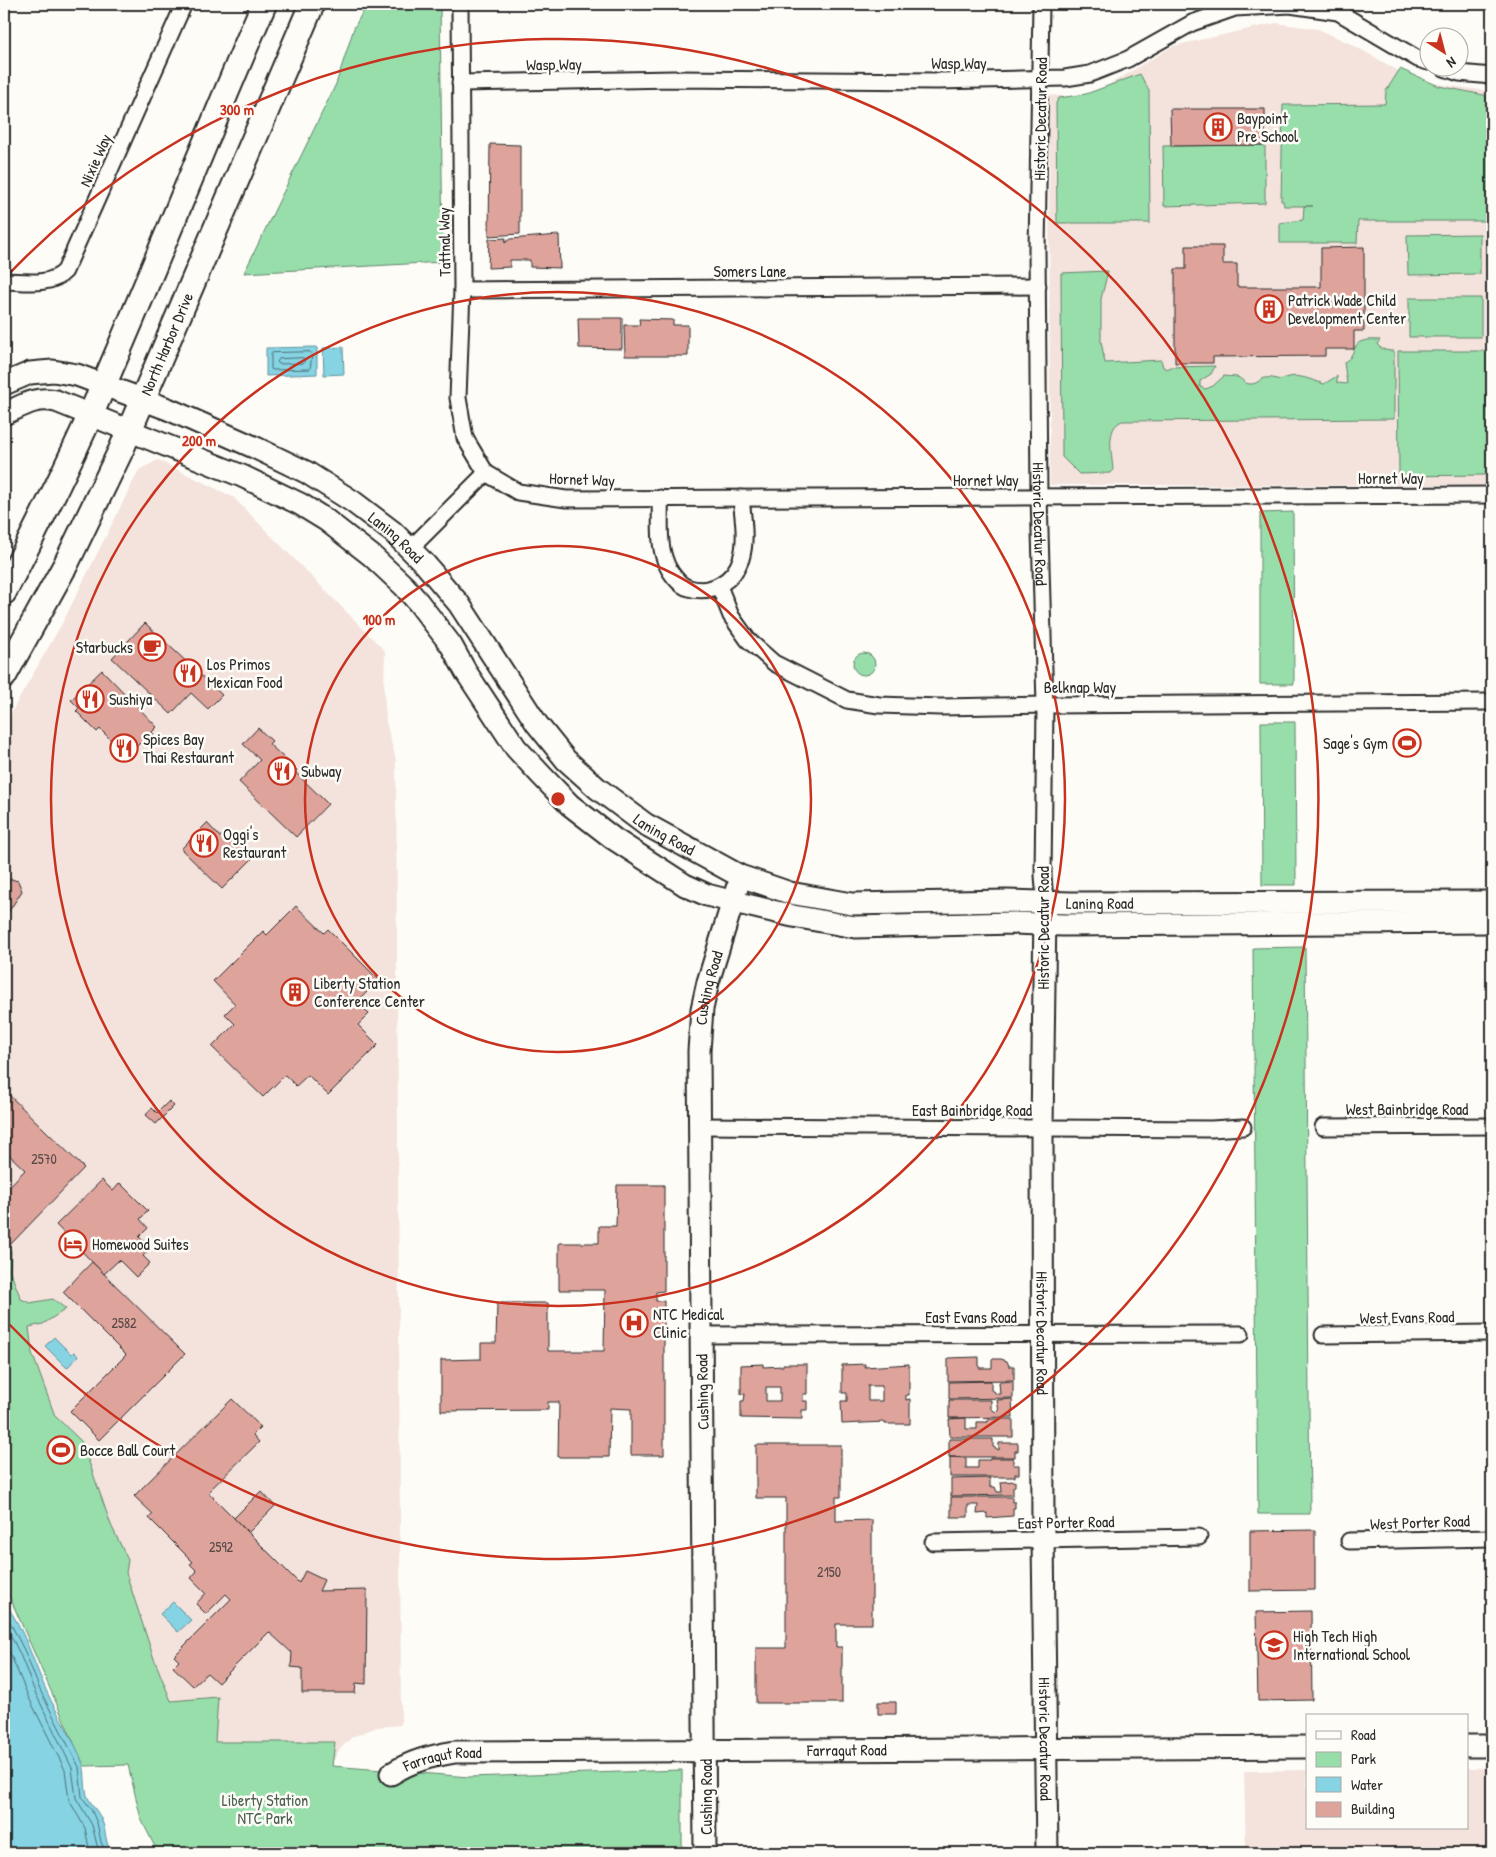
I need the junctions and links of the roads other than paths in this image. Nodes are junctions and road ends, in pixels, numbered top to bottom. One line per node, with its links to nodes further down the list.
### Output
1 (184, 4): 11 (street, Nixie Way)
2 (264, 4): 15 (main road)
3 (312, 4): 16 (main road, North Harbor Drive)
4 (460, 4): 10 (street, Tattnal Way)
5 (1041, 4): 9 (street, Historic Decatur Road)
6 (1418, 59): 9 (street, Wasp Way)
7 (1468, 74): 8 (street)
8 (1492, 76)
9 (1041, 79): 10 (street, Wasp Way); 12 (street, Historic Decatur Road)
10 (460, 83): 13 (street, Tattnal Way)
11 (4, 281)
12 (1038, 286): 13 (street, Somers Lane); 22 (street, Historic Decatur Road)
13 (462, 290): 20 (street, Tattnal Way)
14 (4, 384): 15 (street, Laning Road)
15 (104, 386): 16 (street, Laning Road); 18 (main road)
16 (142, 399): 19 (main road, North Harbor Drive); 25 (street, Laning Road)
17 (4, 414): 18 (street, Laning Road)
18 (90, 416): 19 (street, Laning Road); 27 (main road)
19 (128, 431): 28 (main road, North Harbor Drive); 32 (street, Laning Road)
20 (486, 473): 23 (street, Hornet Way); 25 (street)
21 (1492, 495): 22 (street, Hornet Way)
22 (1039, 497): 24 (street, Hornet Way); 30 (street, Historic Decatur Road)
23 (660, 498): 24 (street, Hornet Way); 26 (street)
24 (742, 498): 26 (street)
25 (410, 548): 31 (street, Laning Road)
26 (719, 586): 30 (street, Belknap Way)
27 (4, 592)
28 (4, 676)
29 (1492, 702): 30 (street, Belknap Way)
30 (1045, 705): 33 (street, Historic Decatur Road)
31 (740, 876): 32 (street, Cushing Road); 33 (street, Laning Road)
32 (734, 902): 36 (street, Laning Road); 37 (street, Cushing Road)
33 (1045, 902): 34 (street, Laning Road); 36 (street, Historic Decatur Road)
34 (1492, 902)
35 (1492, 922): 36 (street, Laning Road)
36 (1044, 924): 41 (street, Historic Decatur Road)
37 (700, 1126): 41 (street, East Bainbridge Road); 45 (street, Cushing Road)
38 (1492, 1126): 40 (street, West Bainbridge Road)
39 (1243, 1127): 41 (street, East Bainbridge Road)
40 (1323, 1127)
41 (1042, 1128): 43 (street, Historic Decatur Road)
42 (1492, 1333): 46 (street, West Evans Road)
43 (1043, 1334): 44 (street, East Evans Road); 45 (street, East Evans Road); 49 (street, Historic Decatur Road)
44 (1241, 1334)
45 (702, 1335): 56 (street, Cushing Road)
46 (1323, 1335)
47 (1199, 1537): 49 (street, East Porter Road)
48 (1492, 1538): 50 (street, West Porter Road)
49 (1043, 1539): 51 (street, East Porter Road); 55 (street, Historic Decatur Road)
50 (1348, 1541)
51 (933, 1542)
52 (1468, 1746): 53 (street)
53 (1492, 1746)
54 (1306, 1747): 55 (street, Farragut Road)
55 (1045, 1749): 56 (street, Farragut Road); 59 (street, Historic Decatur Road)
56 (706, 1750): 57 (street, Farragut Road); 58 (street, Cushing Road)
57 (391, 1774)
58 (706, 1853)
59 (1047, 1853)

